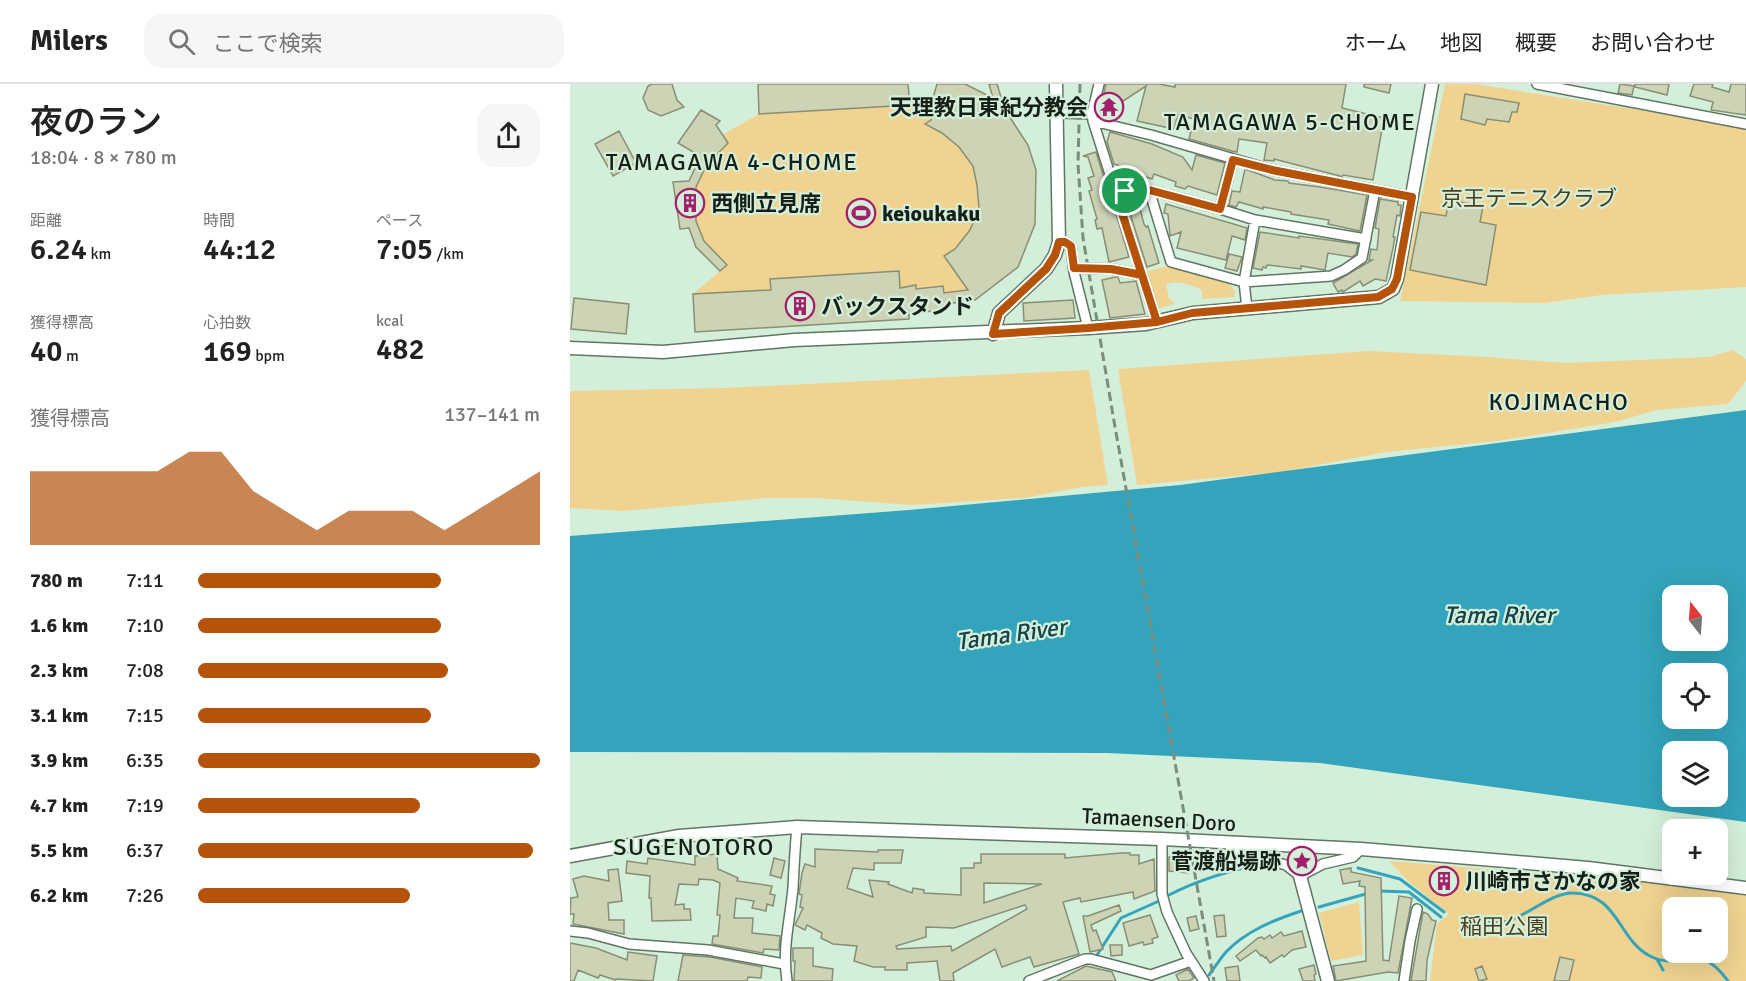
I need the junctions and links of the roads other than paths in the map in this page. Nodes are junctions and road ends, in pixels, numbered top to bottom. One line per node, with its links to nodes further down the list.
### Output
1 (1056, 84): 5 (street)
2 (1098, 84): 6 (street)
3 (1432, 84): 12 (street)
4 (1537, 84): 7 (street)
5 (1058, 113): 6 (street); 16 (street)
6 (1093, 117): 8 (street); 11 (street)
7 (1746, 124)
8 (1233, 160): 10 (street); 13 (street)
9 (1149, 190): 11 (street); 13 (street); 19 (street)
10 (1375, 190): 12 (street); 15 (street)
11 (1116, 194): 18 (street)
12 (1412, 197): 20 (street)
13 (1220, 209): 14 (street)
14 (1255, 220): 15 (street); 19 (street)
15 (1366, 239): 19 (street)
16 (1059, 242): 17 (street); 23 (street)
17 (1074, 268): 18 (street); 22 (street)
18 (1142, 275): 21 (street)
19 (1244, 282): 20 (street)
20 (1247, 308): 21 (street)
21 (1157, 322): 22 (street)
22 (1088, 328): 23 (street)
23 (993, 334): 24 (street)
24 (570, 348)
25 (797, 827): 26 (street, Tamaensen Doro); 29 (street, Tamaensen Doro); 35 (street)
26 (1162, 839): 27 (street, Tamaensen Doro); 34 (street)
27 (1227, 843): 28 (street, Tamaensen Doro); 30 (street)
28 (1361, 849): 30 (street); 31 (street, Tamaensen Doro)
29 (570, 856)
30 (1300, 876): 39 (street)
31 (1746, 888)
32 (1417, 909): 40 (street)
33 (570, 931): 35 (street)
34 (1191, 961): 37 (street); 38 (street)
35 (784, 964): 36 (street)
36 (787, 981)
37 (1029, 981)
38 (1204, 981)
39 (1328, 981)
40 (1404, 981)

